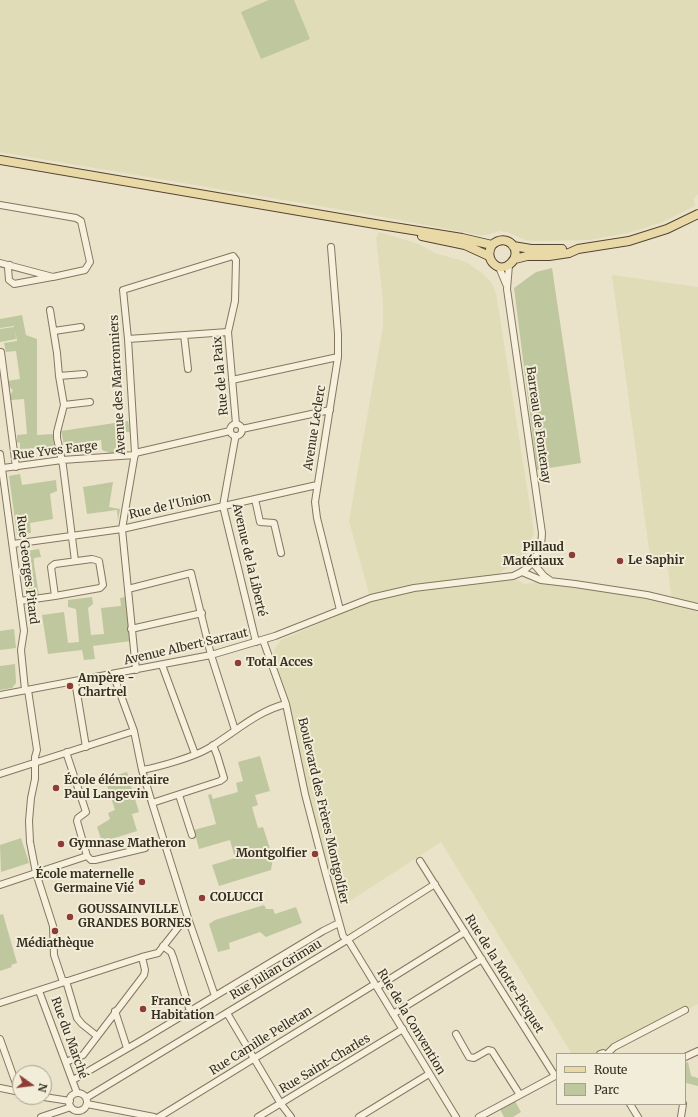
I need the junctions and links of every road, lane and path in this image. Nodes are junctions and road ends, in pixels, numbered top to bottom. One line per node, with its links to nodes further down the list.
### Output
1 (0, 160): 4 (main road)
2 (0, 205): 14 (street)
3 (698, 214): 8 (main road)
4 (375, 224): 5 (main road); 9 (main road)
5 (492, 245): 6 (main road); 9 (main road)
6 (514, 246): 8 (main road); 10 (main road)
7 (331, 247): 24 (street, Avenue Leclerc)
8 (578, 250): 10 (main road)
9 (489, 256): 13 (main road)
10 (512, 262): 13 (main road); 15 (street, Barreau de Fontenay)
11 (0, 263): 12 (street)
12 (10, 266): 14 (street); 14 (street)
13 (499, 266): 15 (street, Barreau de Fontenay)
14 (53, 277)
15 (508, 289): 49 (street, Barreau de Fontenay)
16 (123, 290): 20 (street, Rue de la Paix); 22 (street, Avenue des Marronniers)
17 (50, 310): 19 (street)
18 (81, 328): 19 (street)
19 (54, 331): 27 (street)
20 (228, 332): 21 (street); 28 (street, Rue de la Paix)
21 (184, 335): 22 (street); 25 (street)
22 (128, 339): 37 (street, Avenue des Marronniers)
23 (0, 352): 40 (street)
24 (338, 357): 28 (street); 31 (street, Avenue Leclerc)
25 (188, 369)
26 (84, 374): 27 (street)
27 (59, 376): 30 (street)
28 (232, 380): 32 (street, Rue de la Paix)
29 (90, 402): 30 (street)
30 (64, 405): 38 (street)
31 (330, 410): 33 (street); 41 (street, Avenue Leclerc)
32 (236, 424): 33 (street); 34 (street)
33 (242, 429): 35 (street)
34 (230, 431): 35 (street); 37 (street, Rue Yves Farge)
35 (236, 436): 43 (street, Avenue de la Liberté)
36 (0, 454): 39 (street, Rue Georges Pitard)
37 (135, 454): 38 (street, Rue Yves Farge); 44 (street, Avenue des Marronniers)
38 (62, 460): 40 (street, Rue Yves Farge); 45 (street)
39 (1, 467): 40 (street, Rue Yves Farge); 46 (street, Rue Georges Pitard)
40 (16, 467)
41 (317, 485): 42 (street, Rue de l'Union); 56 (street, Avenue Leclerc)
42 (255, 499): 43 (street, Rue de l'Union); 47 (street)
43 (223, 506): 44 (street, Rue de l'Union); 60 (street, Avenue de la Liberté)
44 (122, 529): 45 (street, Rue de l'Union); 52 (street, Avenue des Marronniers)
45 (73, 536): 46 (street, Rue de l'Union); 48 (street)
46 (13, 544): 54 (street, Rue Georges Pitard)
47 (281, 553)
48 (75, 561): 53 (street); 53 (street)
49 (532, 562): 50 (street, Barreau de Fontenay); 51 (street)
50 (522, 572): 51 (street); 56 (street, Avenue Albert Sarraut)
51 (552, 582): 55 (street)
52 (128, 589): 57 (street); 58 (street, Avenue des Marronniers)
53 (55, 596): 54 (street)
54 (20, 601): 66 (street, Rue Georges Pitard)
55 (698, 607)
56 (340, 610): 59 (street, Avenue Albert Sarraut)
57 (202, 613): 58 (street); 61 (street)
58 (131, 629): 63 (street, Avenue des Marronniers)
59 (263, 640): 60 (street, Avenue Albert Sarraut); 68 (street, Boulevard des Frères Montgolfier)
60 (256, 642): 61 (street, Avenue Albert Sarraut)
61 (211, 655): 62 (street, Avenue Albert Sarraut); 69 (street)
62 (162, 665): 63 (street, Avenue Albert Sarraut); 74 (street)
63 (136, 670): 64 (street, Avenue Albert Sarraut)
64 (113, 674): 65 (street, Avenue Albert Sarraut); 70 (street)
65 (75, 681): 66 (street, Avenue Albert Sarraut); 72 (street)
66 (27, 690): 67 (street, Avenue Albert Sarraut); 75 (street, Rue Georges Pitard)
67 (0, 695)
68 (286, 704): 69 (street); 88 (street, Boulevard des Frères Montgolfier)
69 (235, 730): 71 (street)
70 (134, 731): 72 (street); 76 (street)
71 (213, 745): 74 (street); 78 (street)
72 (86, 747): 73 (street)
73 (68, 752): 75 (street); 82 (street)
74 (195, 754): 76 (street)
75 (35, 763): 77 (street); 84 (street, Rue Georges Pitard)
76 (142, 770): 79 (street)
77 (0, 774)
78 (179, 794): 79 (street); 80 (street)
79 (152, 803): 87 (street)
80 (192, 835)
81 (145, 848): 82 (street)
82 (88, 856): 84 (street)
83 (420, 861): 86 (street, Rue de la Motte-Picquet)
84 (36, 873): 85 (street); 94 (street, Rue du Marché)
85 (0, 884)
86 (435, 884): 89 (street, Rue de la Motte-Picquet); 90 (street, Rue Julian Grimau)
87 (189, 921): 91 (street); 97 (street)
88 (339, 923): 90 (street, Boulevard des Frères Montgolfier); 97 (street)
89 (465, 932): 93 (street, Rue de la Motte-Picquet); 95 (street, Rue Camille Pelletan)
90 (347, 940): 95 (street, Rue de la Convention); 102 (street, Rue Julian Grimau)
91 (163, 946): 92 (street); 101 (street)
92 (142, 958): 94 (street); 100 (street)
93 (482, 959): 103 (street); 116 (street, Rue de la Motte-Picquet)
94 (64, 982): 96 (street); 106 (street, Rue du Marché)
95 (376, 985): 103 (street, Rue de la Convention); 112 (street, Rue Camille Pelletan)
96 (39, 991): 98 (street); 113 (street, Rue du Marché)
97 (215, 996): 101 (street)
98 (0, 1003)
99 (685, 1010): 110 (street)
100 (115, 1011): 106 (street); 108 (street)
101 (190, 1011): 108 (street)
102 (227, 1013): 112 (street); 123 (street, Rue Julian Grimau)
103 (393, 1014): 104 (street, Rue de la Convention)
104 (403, 1030): 115 (street, Rue de la Convention); 125 (street, Rue Saint-Charles)
105 (456, 1034): 121 (street)
106 (97, 1036): 113 (street)
107 (0, 1040): 114 (street)
108 (127, 1048): 117 (street)
109 (698, 1051): 111 (street)
110 (605, 1053)
111 (686, 1057)
112 (254, 1058): 125 (street); 133 (street, Rue Camille Pelletan)
113 (66, 1062): 117 (street, Rue du Marché)
114 (12, 1073)
115 (429, 1074): 136 (street); 137 (street, Rue de la Convention)
116 (556, 1075): 121 (street)
117 (73, 1080): 120 (street, Rue du Marché)
118 (0, 1088): 119 (street)
119 (12, 1091)
120 (77, 1093): 123 (street); 124 (street)
121 (520, 1095): 138 (street)
122 (52, 1099): 124 (street)
123 (86, 1101): 128 (street); 129 (street)
124 (70, 1104): 128 (street); 130 (street)
125 (281, 1104): 134 (street, Rue Saint-Charles); 135 (street)
126 (631, 1105): 139 (street)
127 (683, 1105): 140 (street)
128 (82, 1110): 131 (street)
129 (144, 1116): 132 (street)
130 (41, 1117)
131 (85, 1117)
132 (154, 1117)
133 (159, 1117)
134 (258, 1117)
135 (291, 1117)
136 (359, 1117)
137 (456, 1117)
138 (479, 1117)
139 (638, 1117)
140 (680, 1117)

